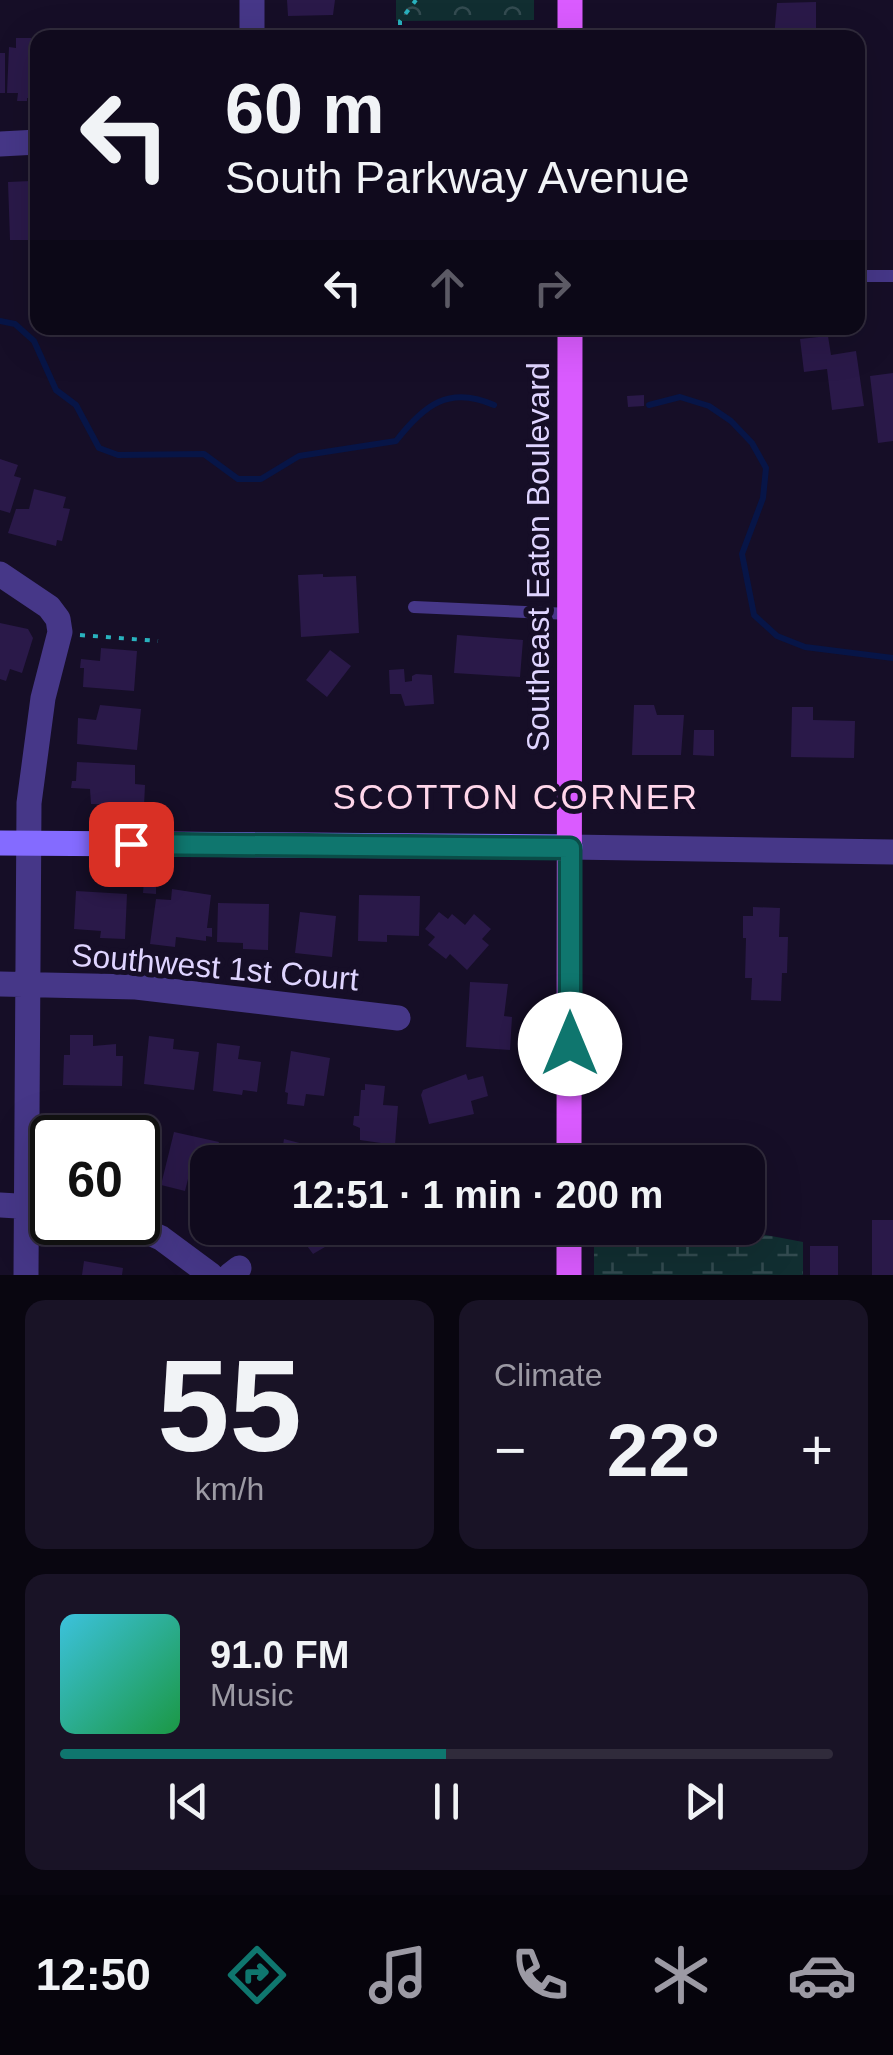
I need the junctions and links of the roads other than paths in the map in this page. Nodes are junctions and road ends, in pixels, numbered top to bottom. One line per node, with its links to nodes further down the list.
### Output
1 (252, 0): 3 (street)
2 (570, 0): 4 (main road)
3 (252, 30)
4 (570, 30)
5 (30, 142): 6 (street)
6 (0, 144)
7 (865, 276): 8 (lane)
8 (893, 276)
9 (570, 335): 12 (main road, Southeast Eaton Boulevard)
10 (0, 574): 14 (street)
11 (414, 607): 12 (lane)
12 (570, 614): 15 (main road, Southeast Eaton Boulevard)
13 (0, 843): 14 (main road)
14 (27, 843): 15 (main road); 17 (street)
15 (570, 848): 16 (street); 20 (main road, Southeast Eaton Boulevard)
16 (893, 852)
17 (13, 984): 18 (street, Southwest 1st Court); 19 (street)
18 (398, 1018)
19 (30, 1124)
20 (569, 1145)
21 (0, 1205): 22 (street)
22 (30, 1206)
23 (160, 1238): 27 (street)
24 (32, 1245): 26 (street)
25 (569, 1245): 28 (main road)
26 (26, 1275)
27 (211, 1275)
28 (569, 1275)

